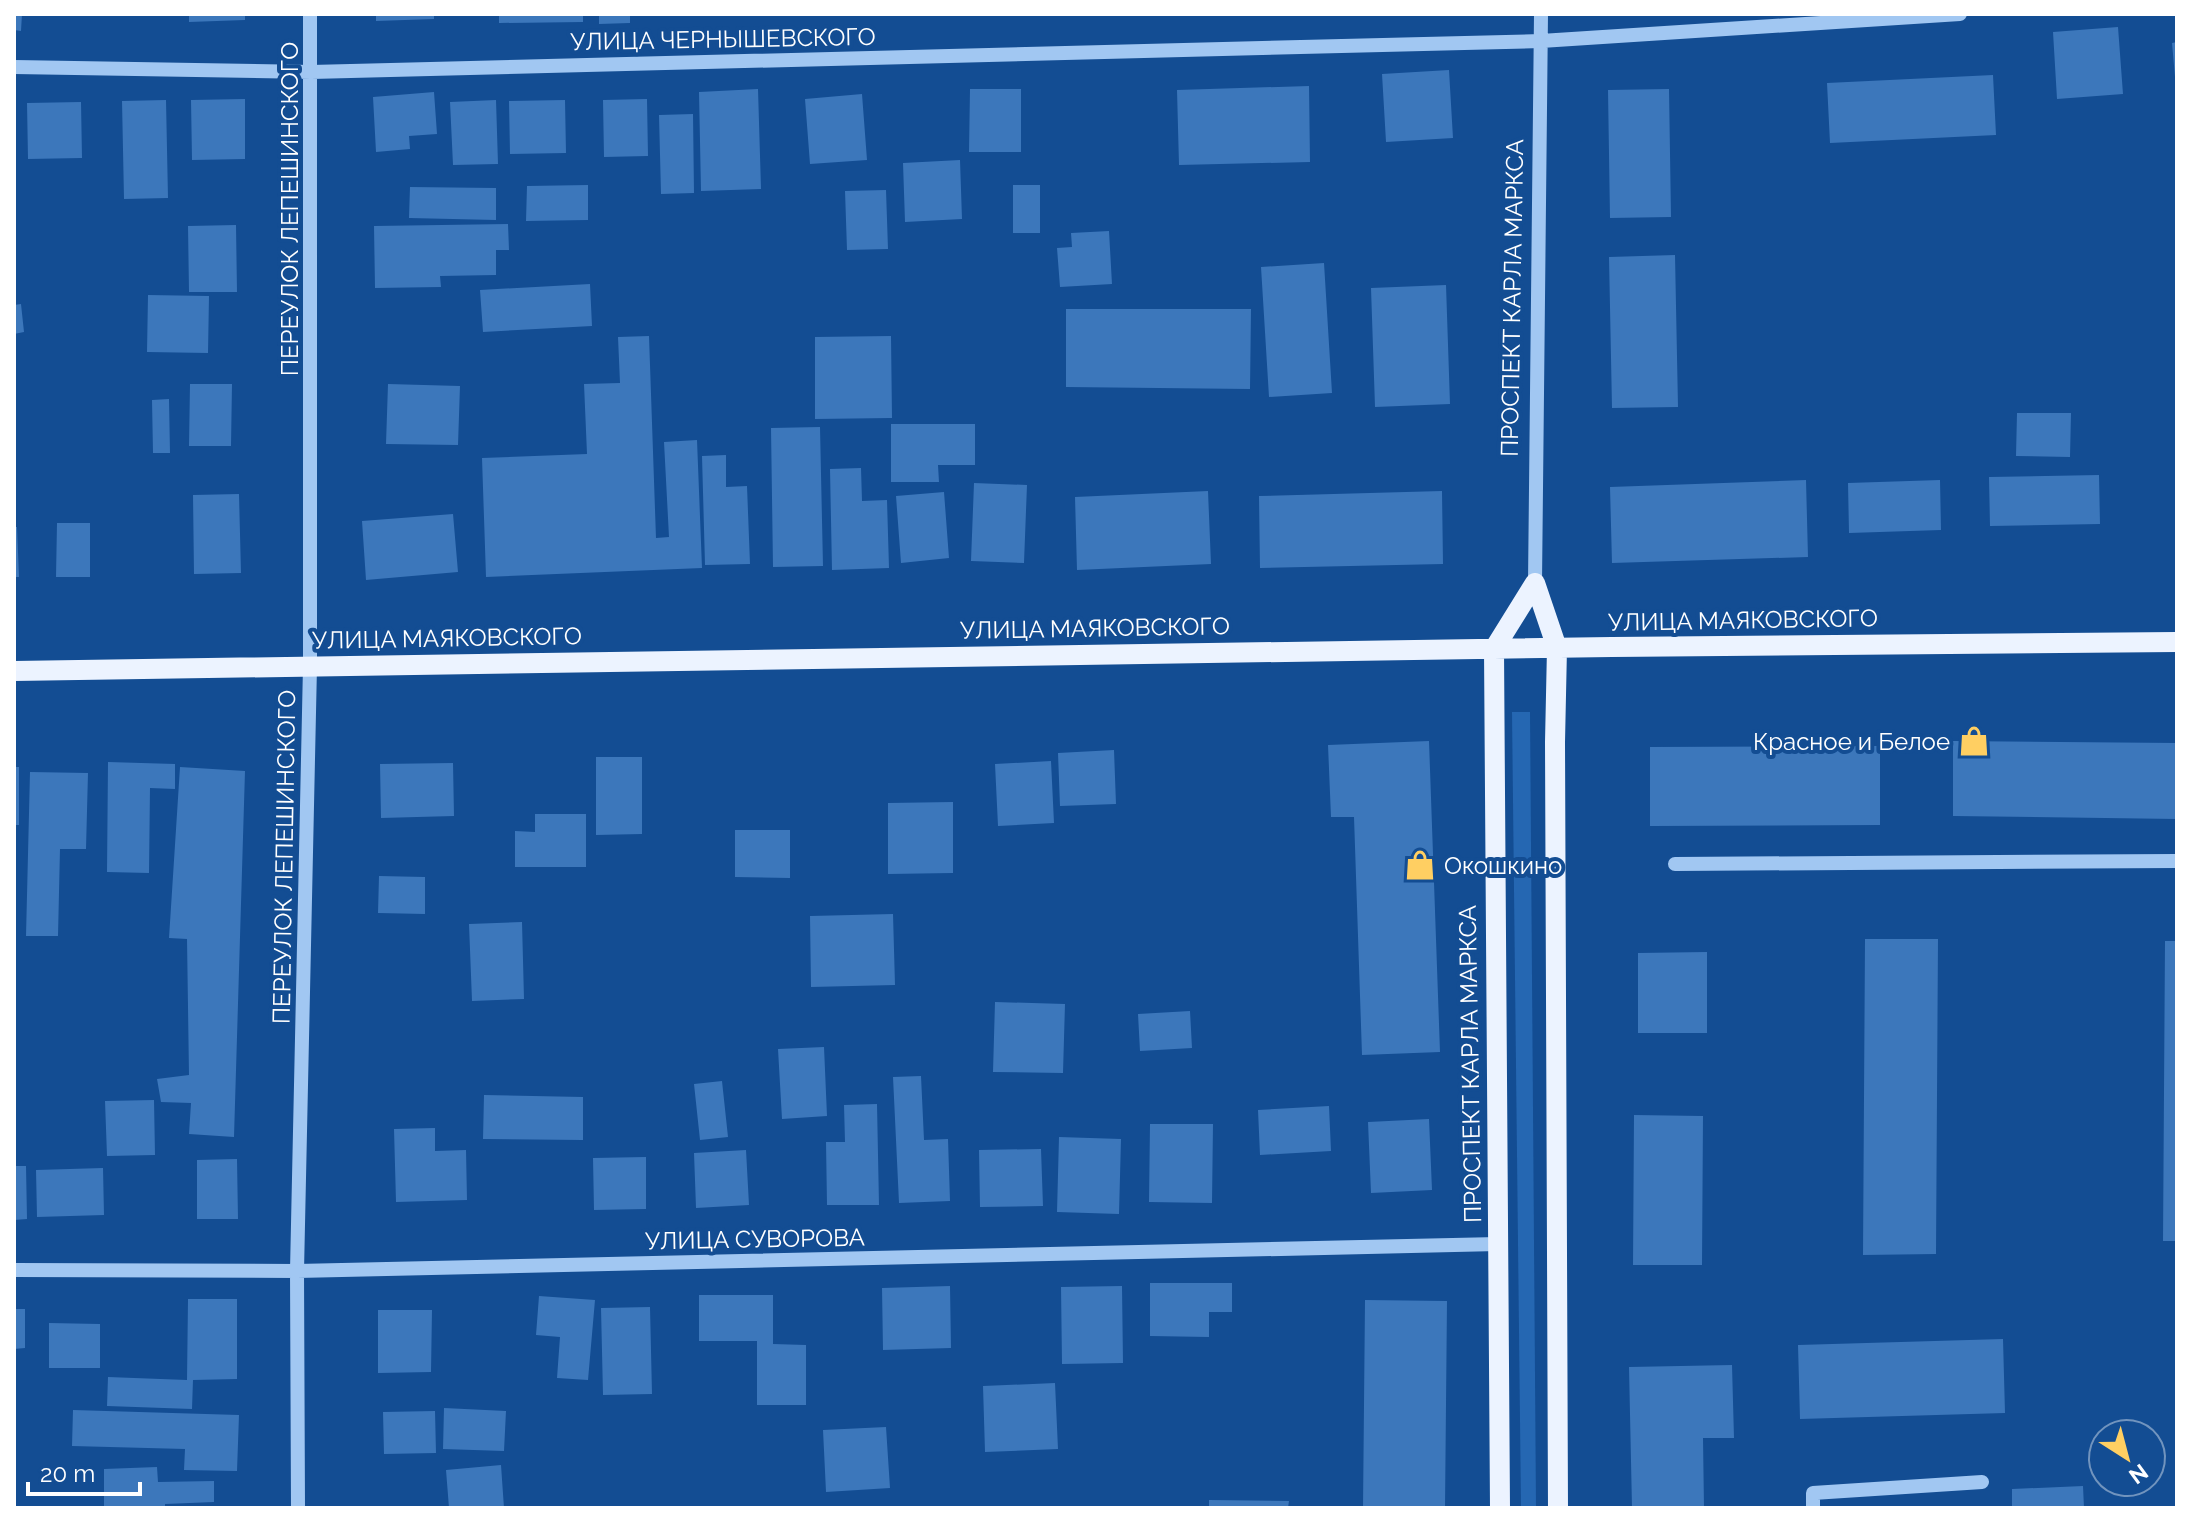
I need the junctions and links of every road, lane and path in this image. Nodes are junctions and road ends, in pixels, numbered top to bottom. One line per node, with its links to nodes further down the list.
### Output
1 (310, 14): 6 (street, ПЕРЕУЛОК ЛЕПЕШИНСКОГО)
2 (1541, 14): 4 (street, ПРОСПЕКТ КАРЛА МАРКСА)
3 (1960, 14): 4 (street, УЛИЦА ЧЕРНЫШЕВСКОГО)
4 (1541, 41): 6 (street, УЛИЦА ЧЕРНЫШЕВСКОГО); 7 (street, ПРОСПЕКТ КАРЛА МАРКСА)
5 (14, 67): 6 (street, УЛИЦА ЧЕРНЫШЕВСКОГО)
6 (311, 72): 11 (street, ПЕРЕУЛОК ЛЕПЕШИНСКОГО)
7 (1535, 583): 9 (main road, ПРОСПЕКТ КАРЛА МАРКСА); 10 (main road)
8 (2177, 642): 9 (main road, УЛИЦА МАЯКОВСКОГО)
9 (1557, 648): 10 (main road, УЛИЦА МАЯКОВСКОГО); 21 (main road, ПРОСПЕКТ КАРЛА МАРКСА)
10 (1494, 649): 11 (main road, УЛИЦА МАЯКОВСКОГО); 15 (main road, ПРОСПЕКТ КАРЛА МАРКСА)
11 (310, 666): 12 (main road, УЛИЦА МАЯКОВСКОГО); 17 (street, ПЕРЕУЛОК ЛЕПЕШИНСКОГО)
12 (14, 671)
13 (2177, 861): 14 (street)
14 (1675, 864)
15 (1498, 1244): 17 (street, УЛИЦА СУВОРОВА); 20 (main road, ПРОСПЕКТ КАРЛА МАРКСА)
16 (14, 1270): 17 (street, УЛИЦА СУВОРОВА)
17 (297, 1271): 19 (street, ПЕРЕУЛОК ЛЕПЕШИНСКОГО)
18 (1982, 1482): 22 (street)
19 (298, 1508)
20 (1500, 1508)
21 (1558, 1508)
22 (1813, 1508)

